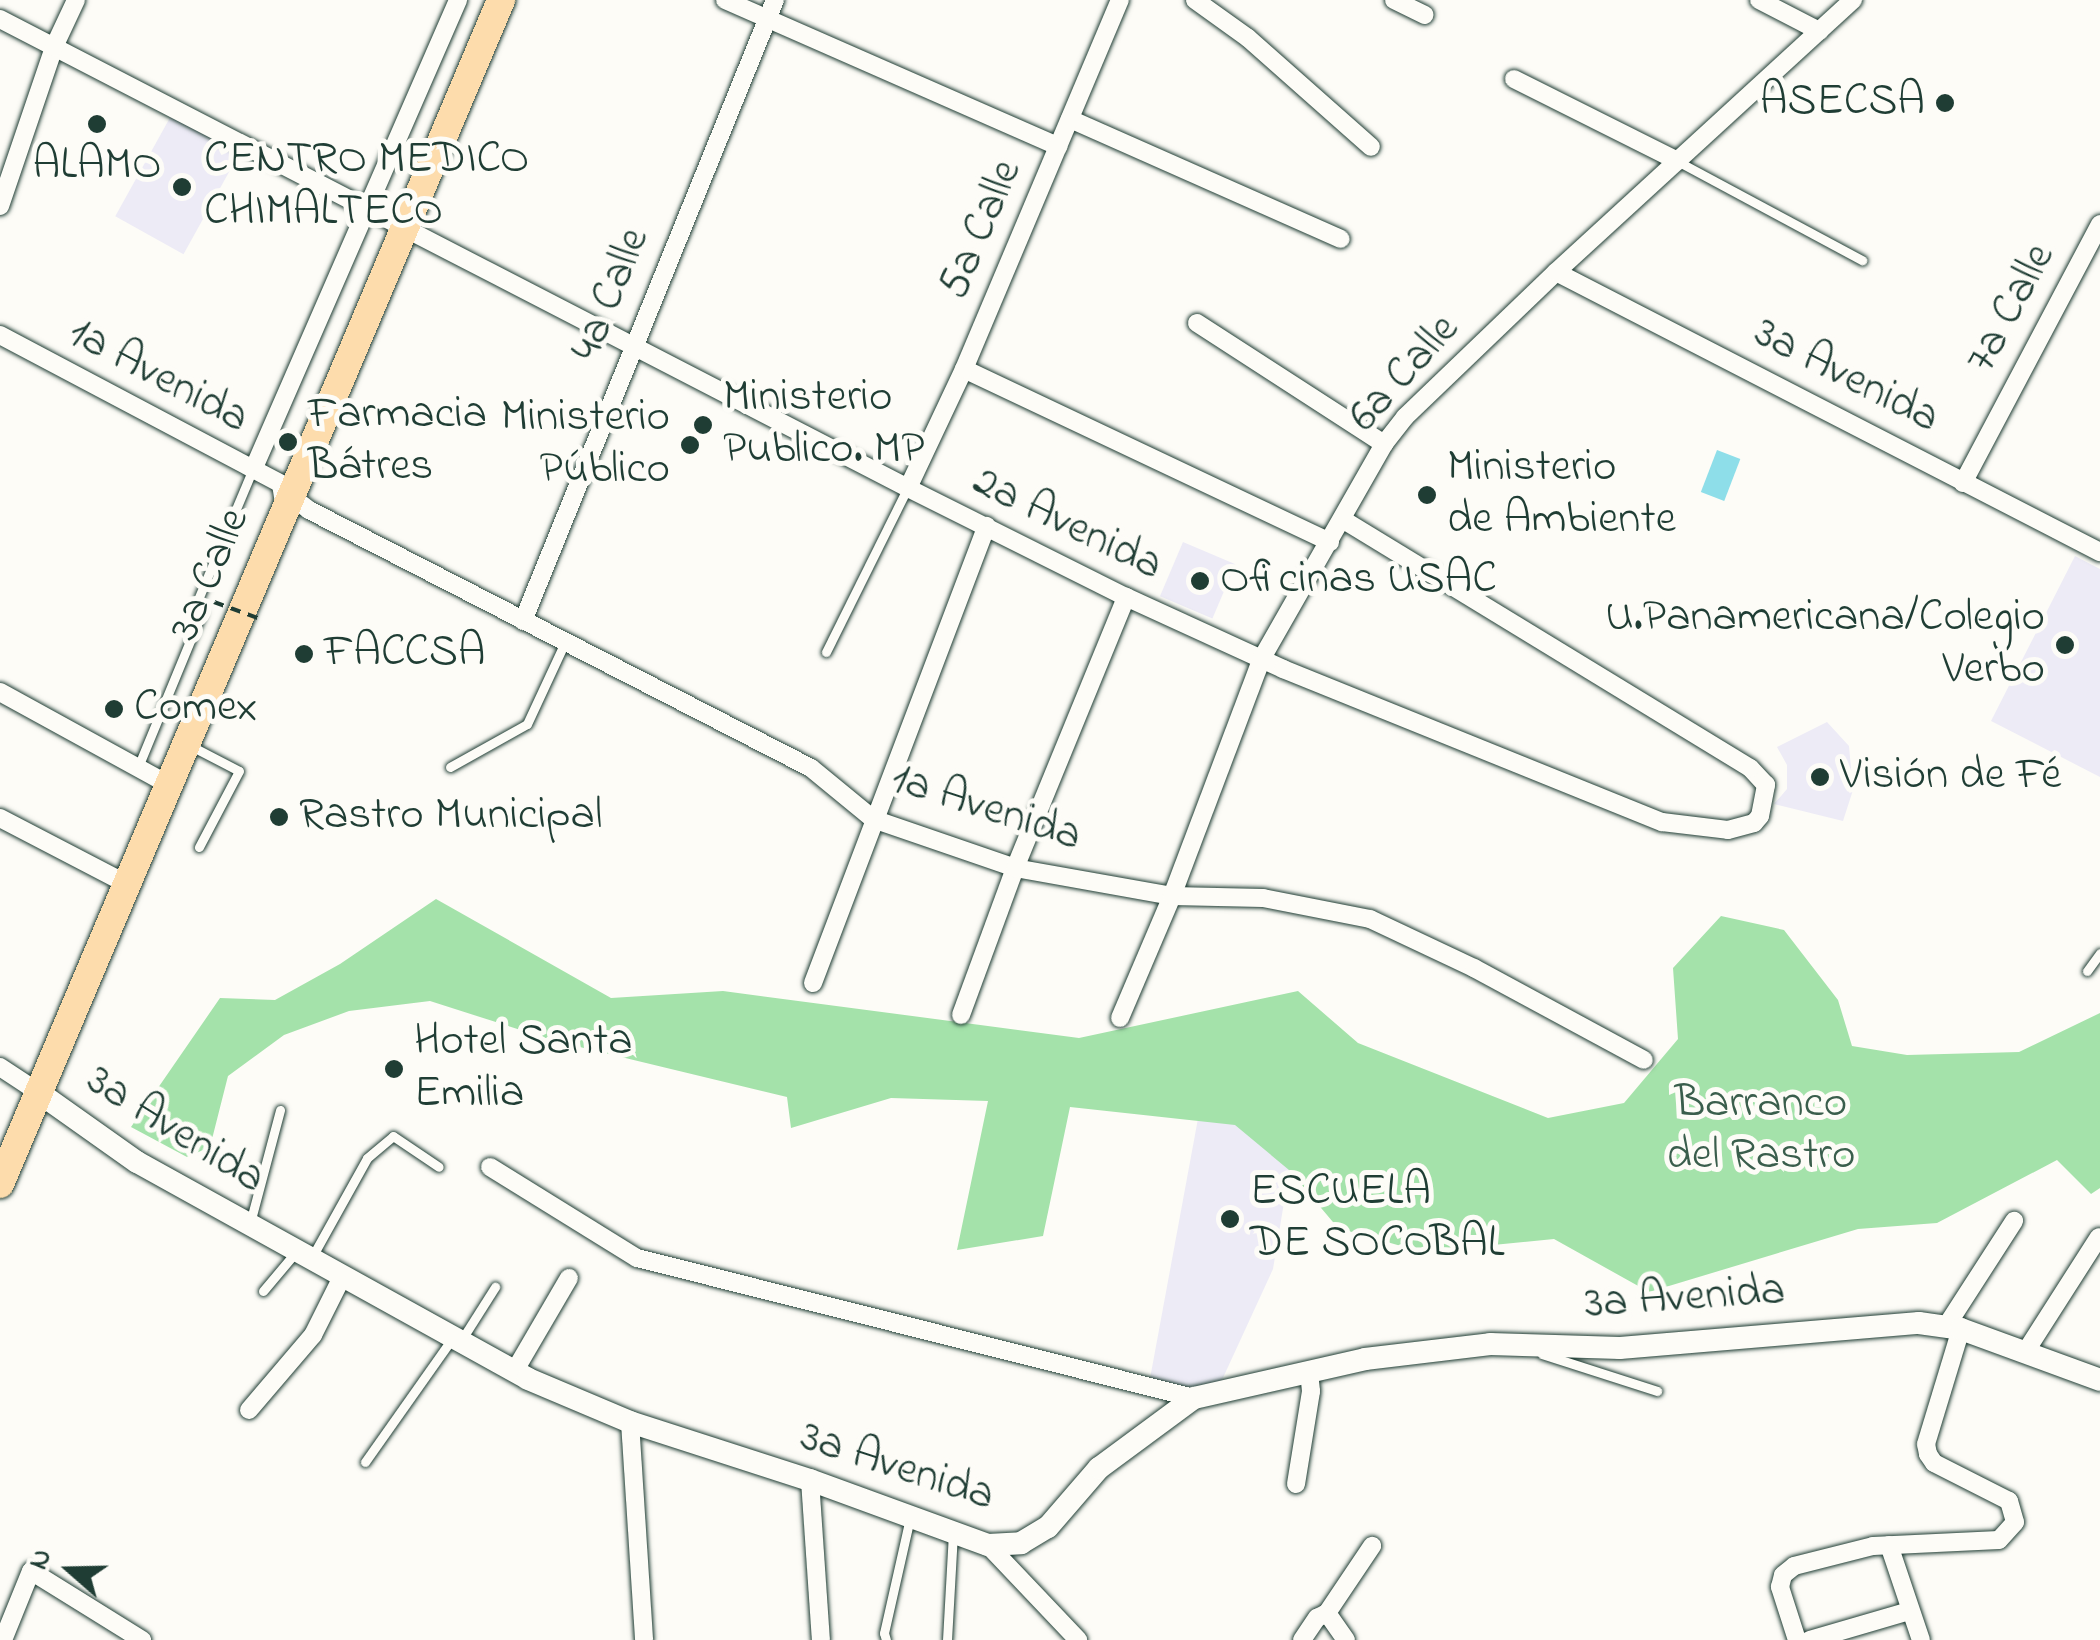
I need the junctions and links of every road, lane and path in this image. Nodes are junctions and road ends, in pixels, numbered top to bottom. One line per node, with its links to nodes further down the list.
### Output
1 (76, 0): 15 (street)
2 (458, 0): 22 (street)
3 (501, 0): 24 (main road, 3a Calle)
4 (724, 0): 13 (street)
5 (775, 0): 13 (street, 4a Calle)
6 (1120, 0): 17 (street, 5a Calle)
7 (1194, 0): 19 (street)
8 (1394, 0): 11 (street)
9 (1760, 0): 14 (street)
10 (1853, 0): 14 (street, 6a Calle)
11 (1424, 15)
12 (0, 19): 15 (street, 2a Avenida)
13 (766, 21): 18 (street); 30 (street, 4a Calle)
14 (1819, 32): 20 (street, 6a Calle)
15 (54, 46): 21 (street); 22 (street, 2a Avenida)
16 (1514, 78): 20 (street)
17 (1070, 119): 18 (street, 5a Calle); 25 (street)
18 (1058, 146): 31 (street, 5a Calle)
19 (1371, 146)
20 (1678, 161): 26 (lane); 27 (street, 6a Calle)
21 (0, 206)
22 (368, 208): 24 (street, 2a Avenida); 33 (street)
23 (2100, 224): 34 (street, 7a Calle)
24 (403, 226): 30 (street, 2a Avenida); 36 (main road, 3a Calle)
25 (1341, 239)
26 (1862, 260)
27 (1556, 272): 32 (street, 6a Calle); 34 (street, 3a Avenida)
28 (1197, 324): 32 (street)
29 (0, 335): 33 (street, 1a Avenida)
30 (633, 342): 35 (street, 2a Avenida); 46 (street, 4a Calle)
31 (964, 370): 35 (street, 5a Calle); 39 (street)
32 (1384, 444): 37 (street, 6a Calle)
33 (252, 470): 36 (street, 1a Avenida); 41 (lane)
34 (1963, 483): 40 (street, 3a Avenida)
35 (908, 488): 38 (street, 2a Avenida); 48 (lane)
36 (289, 491): 46 (street, 1a Avenida); 51 (main road, 3a Calle)
37 (1344, 520): 39 (street, 6a Calle); 49 (street, 2a Avenida)
38 (987, 526): 42 (street, 2a Avenida); 56 (street)
39 (1330, 542): 49 (street, 6a Calle)
40 (2100, 552)
41 (199, 597)
42 (1126, 597): 49 (street, 2a Avenida); 58 (street)
43 (214, 602): 45 (path, bridge)
44 (202, 612): 53 (lane)
45 (262, 620)
46 (523, 620): 47 (street, 1a Avenida)
47 (566, 642): 52 (lane); 56 (street, 1a Avenida)
48 (826, 652)
49 (1262, 658): 60 (street, 6a Calle)
50 (0, 692): 53 (street)
51 (186, 744): 54 (main road, 3a Calle); 57 (lane)
52 (450, 767)
53 (138, 768): 54 (street)
54 (169, 785): 59 (main road, 3a Calle)
55 (0, 818): 59 (street)
56 (873, 819): 58 (street, 1a Avenida); 63 (street)
57 (200, 847)
58 (1015, 868): 60 (street, 1a Avenida); 64 (street)
59 (127, 884): 68 (main road, 3a Calle)
60 (1172, 896): 65 (street, 6a Calle); 66 (street, 1a Avenida)
61 (2100, 952): 62 (lane)
62 (2087, 971)
63 (813, 982)
64 (961, 1015)
65 (1120, 1018)
66 (1644, 1060)
67 (0, 1066): 68 (street, 3a Avenida)
68 (38, 1092): 72 (main road, 3a Calle); 74 (main road, 3a Avenida)
69 (280, 1110): 74 (lane)
70 (438, 1167): 76 (lane)
71 (490, 1167): 89 (street)
72 (0, 1184)
73 (2014, 1221): 81 (street)
74 (249, 1225): 76 (main road, 3a Avenida)
75 (2099, 1236): 84 (street)
76 (303, 1255): 77 (main road, 3a Avenida); 80 (lane)
77 (342, 1276): 82 (main road, 3a Avenida); 90 (street)
78 (568, 1278): 85 (street)
79 (496, 1287): 82 (lane)
80 (263, 1292)
81 (1954, 1327): 83 (main road, 3a Avenida); 84 (main road, 3a Avenida); 98 (street)
82 (456, 1340): 85 (main road, 3a Avenida); 92 (lane)
83 (1515, 1345): 86 (main road, 3a Avenida); 88 (lane)
84 (2026, 1351): 87 (main road, 3a Avenida)
85 (514, 1372): 91 (main road, 3a Avenida)
86 (1309, 1372): 89 (main road, 3a Avenida); 94 (street)
87 (2099, 1378)
88 (1657, 1390)
89 (1194, 1398): 97 (main road, 3a Avenida)
90 (249, 1410)
91 (630, 1422): 93 (main road, 3a Avenida); 104 (street)
92 (365, 1462)
93 (810, 1480): 95 (main road, 3a Avenida); 105 (street)
94 (1296, 1484)
95 (910, 1516): 96 (main road, 3a Avenida); 106 (lane)
96 (953, 1532): 97 (main road, 3a Avenida); 107 (lane)
97 (988, 1545): 108 (street)
98 (1889, 1545): 100 (street); 111 (street)
99 (1372, 1546): 101 (street)
100 (1909, 1611): 112 (street); 113 (street)
101 (1327, 1613): 109 (street); 110 (street)
102 (4, 1640): 103 (street)
103 (142, 1640)
104 (644, 1640)
105 (821, 1640)
106 (886, 1640)
107 (947, 1640)
108 (1078, 1640)
109 (1302, 1640)
110 (1346, 1640)
111 (1797, 1640)
112 (1810, 1640)
113 (1921, 1640)

